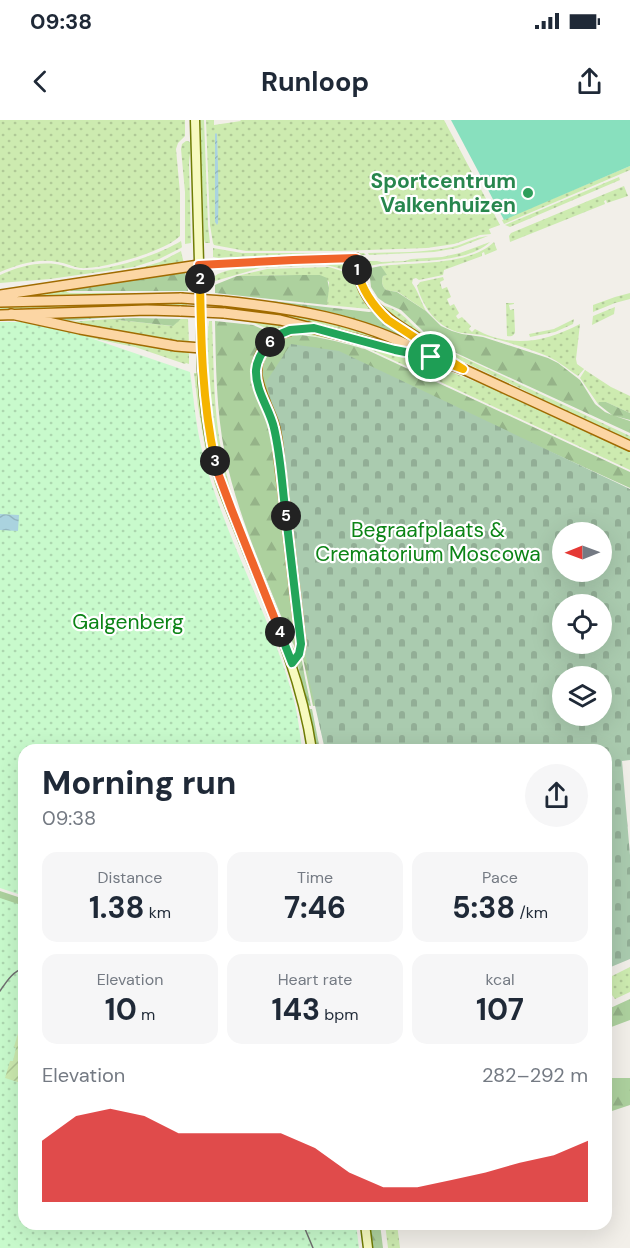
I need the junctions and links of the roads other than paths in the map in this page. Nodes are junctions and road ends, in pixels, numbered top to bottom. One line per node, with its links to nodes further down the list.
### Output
1 (195, 120): 3 (main road)
2 (356, 258): 3 (street); 11 (main road)
3 (199, 265): 4 (main road); 9 (main road)
4 (0, 295)
5 (0, 302): 10 (main road, bridge)
6 (11, 314): 7 (main road); 8 (main road, bridge); 9 (main road)
7 (0, 315)
8 (314, 328): 10 (main road); 13 (main road)
9 (201, 348): 13 (main road)
10 (431, 357): 11 (main road)
11 (463, 369): 12 (main road)
12 (630, 446)
13 (292, 663): 14 (main road)
14 (311, 744)
15 (366, 1230): 16 (main road)
16 (368, 1248)

